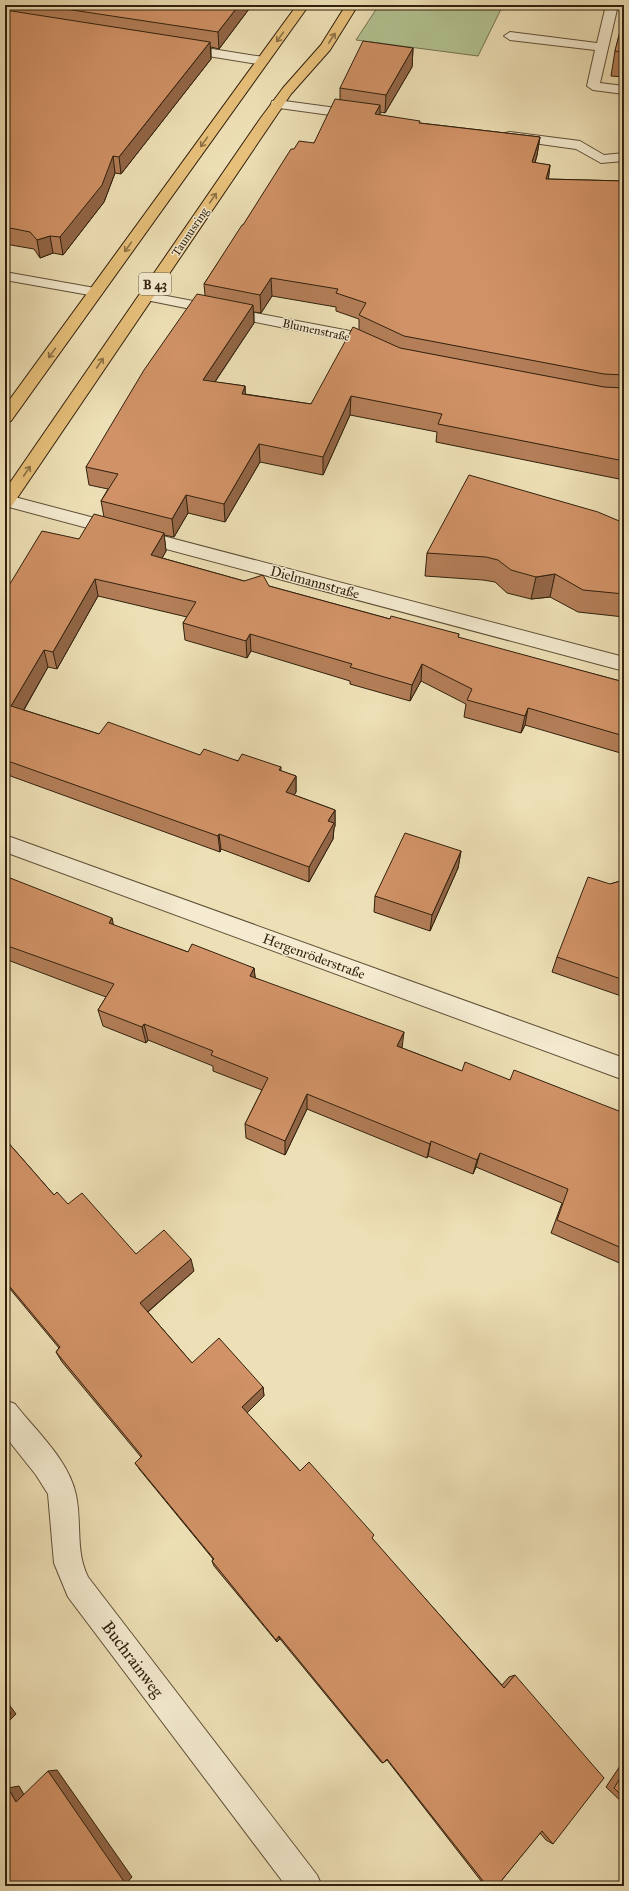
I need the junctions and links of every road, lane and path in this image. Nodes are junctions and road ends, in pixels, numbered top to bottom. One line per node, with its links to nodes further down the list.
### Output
1 (303, 5): 7 (main road, one-way to 7)
2 (352, 5): 9 (main road, Taunusring / B 43, one-way to 2)
3 (612, 5): 6 (street)
4 (510, 36): 6 (street)
5 (169, 46): 7 (street)
6 (601, 47): 8 (street)
7 (263, 61): 14 (main road, one-way to 14)
8 (624, 90)
9 (277, 104): 10 (street); 15 (main road, Taunusring / B 43, one-way to 9)
10 (370, 117)
11 (499, 134): 12 (street)
12 (624, 157)
13 (5, 276): 14 (street)
14 (95, 292): 17 (main road, one-way to 17)
15 (146, 296): 16 (street, Blumenstraße); 18 (main road, Taunusring / B 43, one-way to 15)
16 (388, 357)
17 (5, 417)
18 (6, 502): 19 (street, Dielmannstraße)
19 (624, 664)
20 (5, 843): 21 (street, Hergenröderstraße)
21 (624, 1069)
22 (5, 1414): 23 (street, Buchrainweg)
23 (306, 1886)

